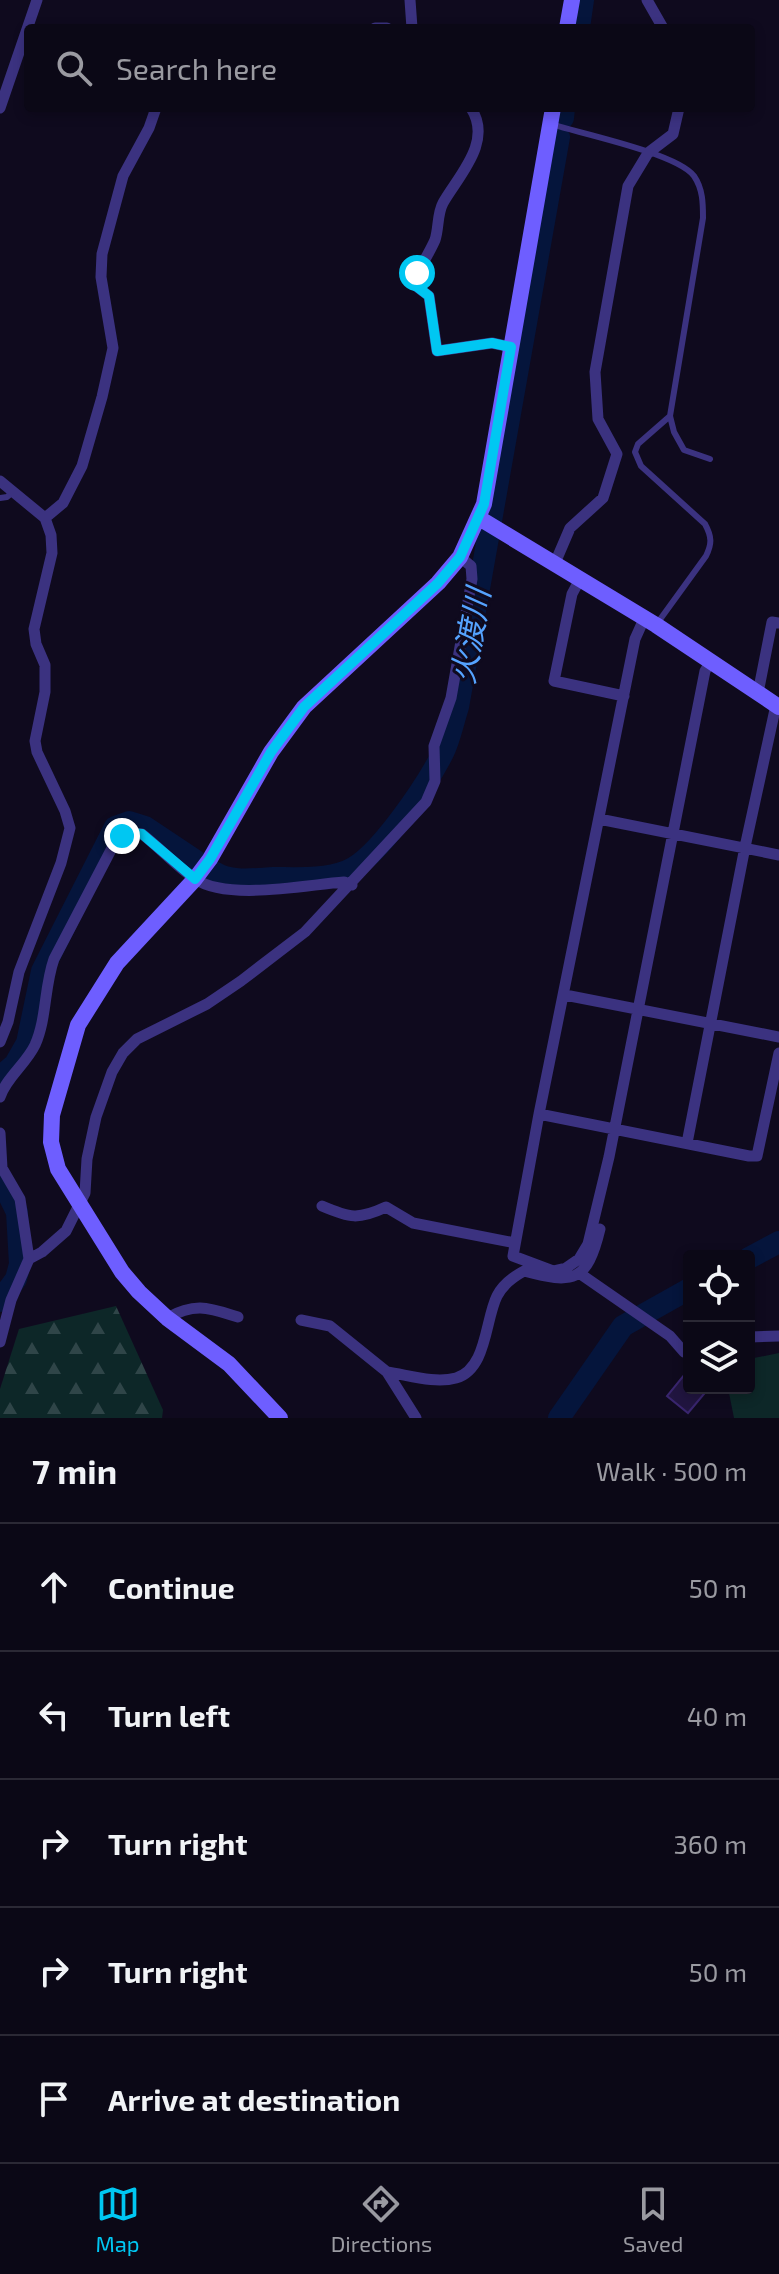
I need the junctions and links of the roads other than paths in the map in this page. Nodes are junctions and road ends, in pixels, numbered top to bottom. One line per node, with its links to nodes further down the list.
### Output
1 (37, 0): 5 (street)
2 (410, 0): 6 (street)
3 (572, 0): 7 (street)
4 (647, 0): 8 (street)
5 (29, 24)
6 (412, 24)
7 (568, 24)
8 (661, 24)
9 (24, 38): 10 (street)
10 (0, 108)
11 (155, 112): 22 (street)
12 (473, 112): 16 (street)
13 (678, 112): 15 (street)
14 (552, 116): 15 (lane); 16 (street)
15 (648, 153): 17 (lane); 25 (street)
16 (511, 347): 23 (street)
17 (670, 416): 18 (lane); 27 (lane)
18 (710, 459)
19 (0, 481): 20 (street)
20 (14, 491): 21 (lane); 22 (street)
21 (0, 498)
22 (45, 518): 43 (street)
23 (487, 523): 24 (street); 25 (street)
24 (460, 557): 37 (street); 38 (street)
25 (555, 563): 26 (street)
26 (580, 579): 27 (street); 31 (street)
27 (650, 622): 29 (street); 31 (street)
28 (779, 623): 30 (street)
29 (711, 661): 30 (street); 34 (street)
30 (758, 693): 32 (street)
31 (624, 696): 33 (street)
32 (778, 706): 35 (street)
33 (599, 819): 34 (street); 39 (street)
34 (672, 835): 35 (street); 40 (street)
35 (745, 847): 36 (street); 41 (street)
36 (779, 855)
37 (195, 879): 38 (street); 45 (street); 51 (street)
38 (352, 885): 51 (street)
39 (565, 995): 40 (street); 46 (street)
40 (637, 1009): 41 (street); 47 (street)
41 (710, 1023): 42 (street); 49 (street)
42 (779, 1037)
43 (0, 1042)
44 (779, 1053): 49 (street)
45 (0, 1093)
46 (539, 1114): 47 (street); 53 (street)
47 (614, 1129): 49 (street); 50 (street)
48 (0, 1133): 54 (street)
49 (687, 1143)
50 (609, 1157): 53 (street); 55 (street)
51 (78, 1205): 54 (street); 58 (street)
52 (322, 1206): 53 (street)
53 (515, 1243)
54 (29, 1259): 56 (street)
55 (579, 1273): 63 (street); 64 (street)
56 (5, 1301): 62 (street)
57 (238, 1317): 58 (street)
58 (167, 1318): 65 (street)
59 (301, 1320): 64 (street)
60 (779, 1336): 61 (street)
61 (755, 1337)
62 (0, 1342)
63 (683, 1351)
64 (387, 1372): 66 (street)
65 (280, 1418)
66 (416, 1418)

